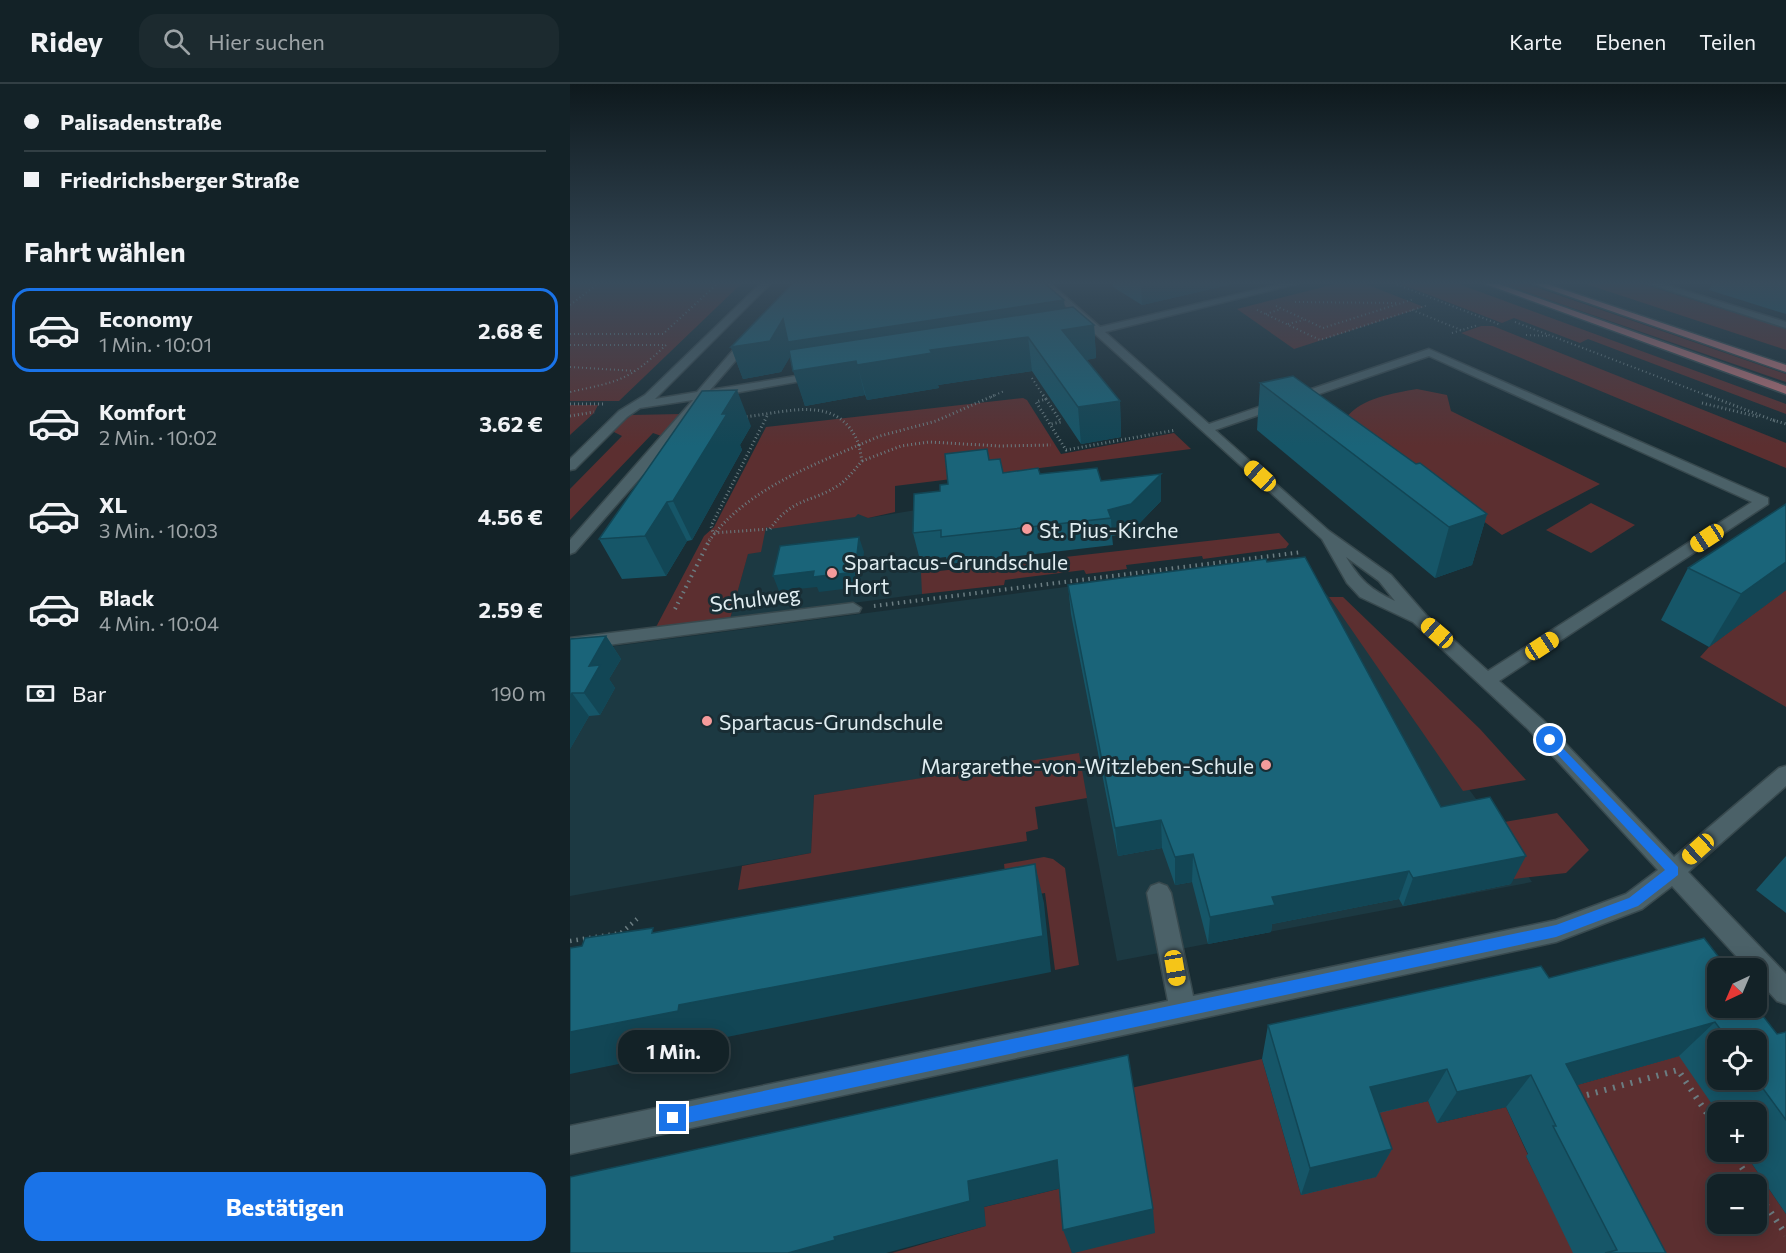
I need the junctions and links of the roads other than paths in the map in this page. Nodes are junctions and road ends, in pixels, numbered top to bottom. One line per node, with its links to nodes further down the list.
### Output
1 (710, 338): 10 (street)
2 (751, 338): 9 (street)
3 (1106, 338): 11 (street)
4 (1640, 338): 8 (main road)
5 (1695, 338): 6 (main road)
6 (1786, 369)
7 (838, 372): 9 (street)
8 (1786, 390)
9 (699, 396): 10 (street); 16 (street)
10 (641, 405): 12 (street)
11 (1208, 428): 15 (street); 20 (street)
12 (589, 448): 13 (street); 14 (street)
13 (570, 449)
14 (570, 466)
15 (1324, 534): 18 (street); 18 (street)
16 (570, 549)
17 (853, 608): 19 (street, Schulweg)
18 (1420, 619): 20 (street)
19 (570, 644)
20 (1487, 679): 22 (street)
21 (1786, 774): 22 (street)
22 (1673, 871): 24 (street); 25 (street)
23 (1159, 892): 25 (street)
24 (1786, 992)
25 (1183, 1010): 26 (street)
26 (570, 1140)

